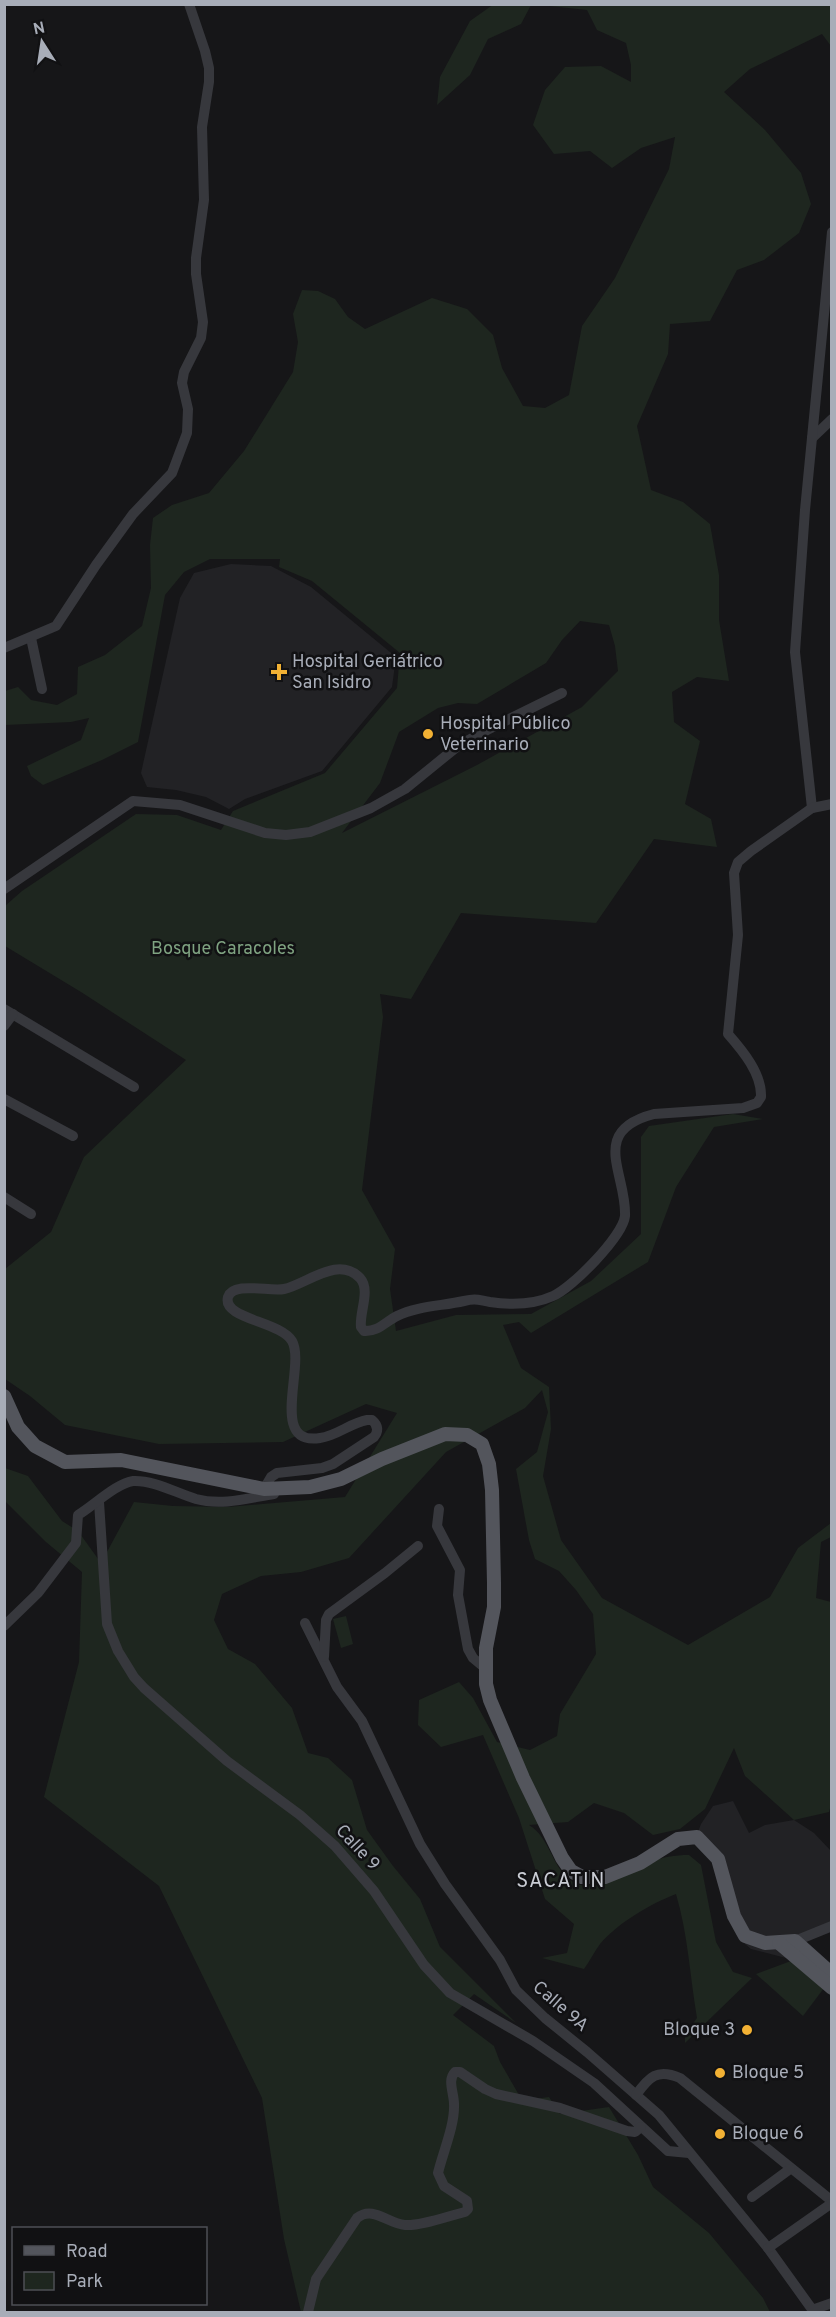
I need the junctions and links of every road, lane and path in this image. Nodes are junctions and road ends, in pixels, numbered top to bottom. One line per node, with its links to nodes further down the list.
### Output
1 (189, 4): 5 (street)
2 (831, 232): 4 (street)
3 (831, 419): 4 (street)
4 (812, 438): 10 (street)
5 (31, 638): 6 (street); 7 (street)
6 (4, 648)
7 (42, 689)
8 (562, 693): 11 (street)
9 (831, 804): 10 (street)
10 (812, 808): 21 (street)
11 (4, 889)
12 (9, 1012): 13 (street); 14 (street)
13 (4, 1026)
14 (134, 1087)
15 (4, 1099): 16 (street)
16 (73, 1136)
17 (4, 1197): 18 (street)
18 (31, 1214)
19 (4, 1396): 21 (main road)
20 (310, 1487): 21 (main road); 22 (street); 28 (main road)
21 (264, 1489)
22 (99, 1502): 26 (street); 35 (street, Calle 9)
23 (439, 1509): 28 (street)
24 (418, 1546): 27 (street)
25 (305, 1623): 27 (street, Calle 9A)
26 (4, 1626)
27 (324, 1660): 34 (street, Calle 9A)
28 (485, 1668): 31 (main road)
29 (831, 1926): 30 (street)
30 (795, 1941): 31 (main road); 32 (main road)
31 (779, 1943): 33 (main road)
32 (831, 1974)
33 (831, 1988)
34 (636, 2095): 36 (street, Calle 9A); 37 (street)
35 (641, 2127): 36 (street, Calle 9); 43 (street)
36 (689, 2153): 40 (street, Calle 9A)
37 (790, 2169): 38 (street); 39 (street)
38 (752, 2197)
39 (831, 2202): 40 (street)
40 (768, 2248): 42 (street, Calle 9A)
41 (831, 2303): 42 (street)
42 (813, 2311)
43 (308, 2313)

